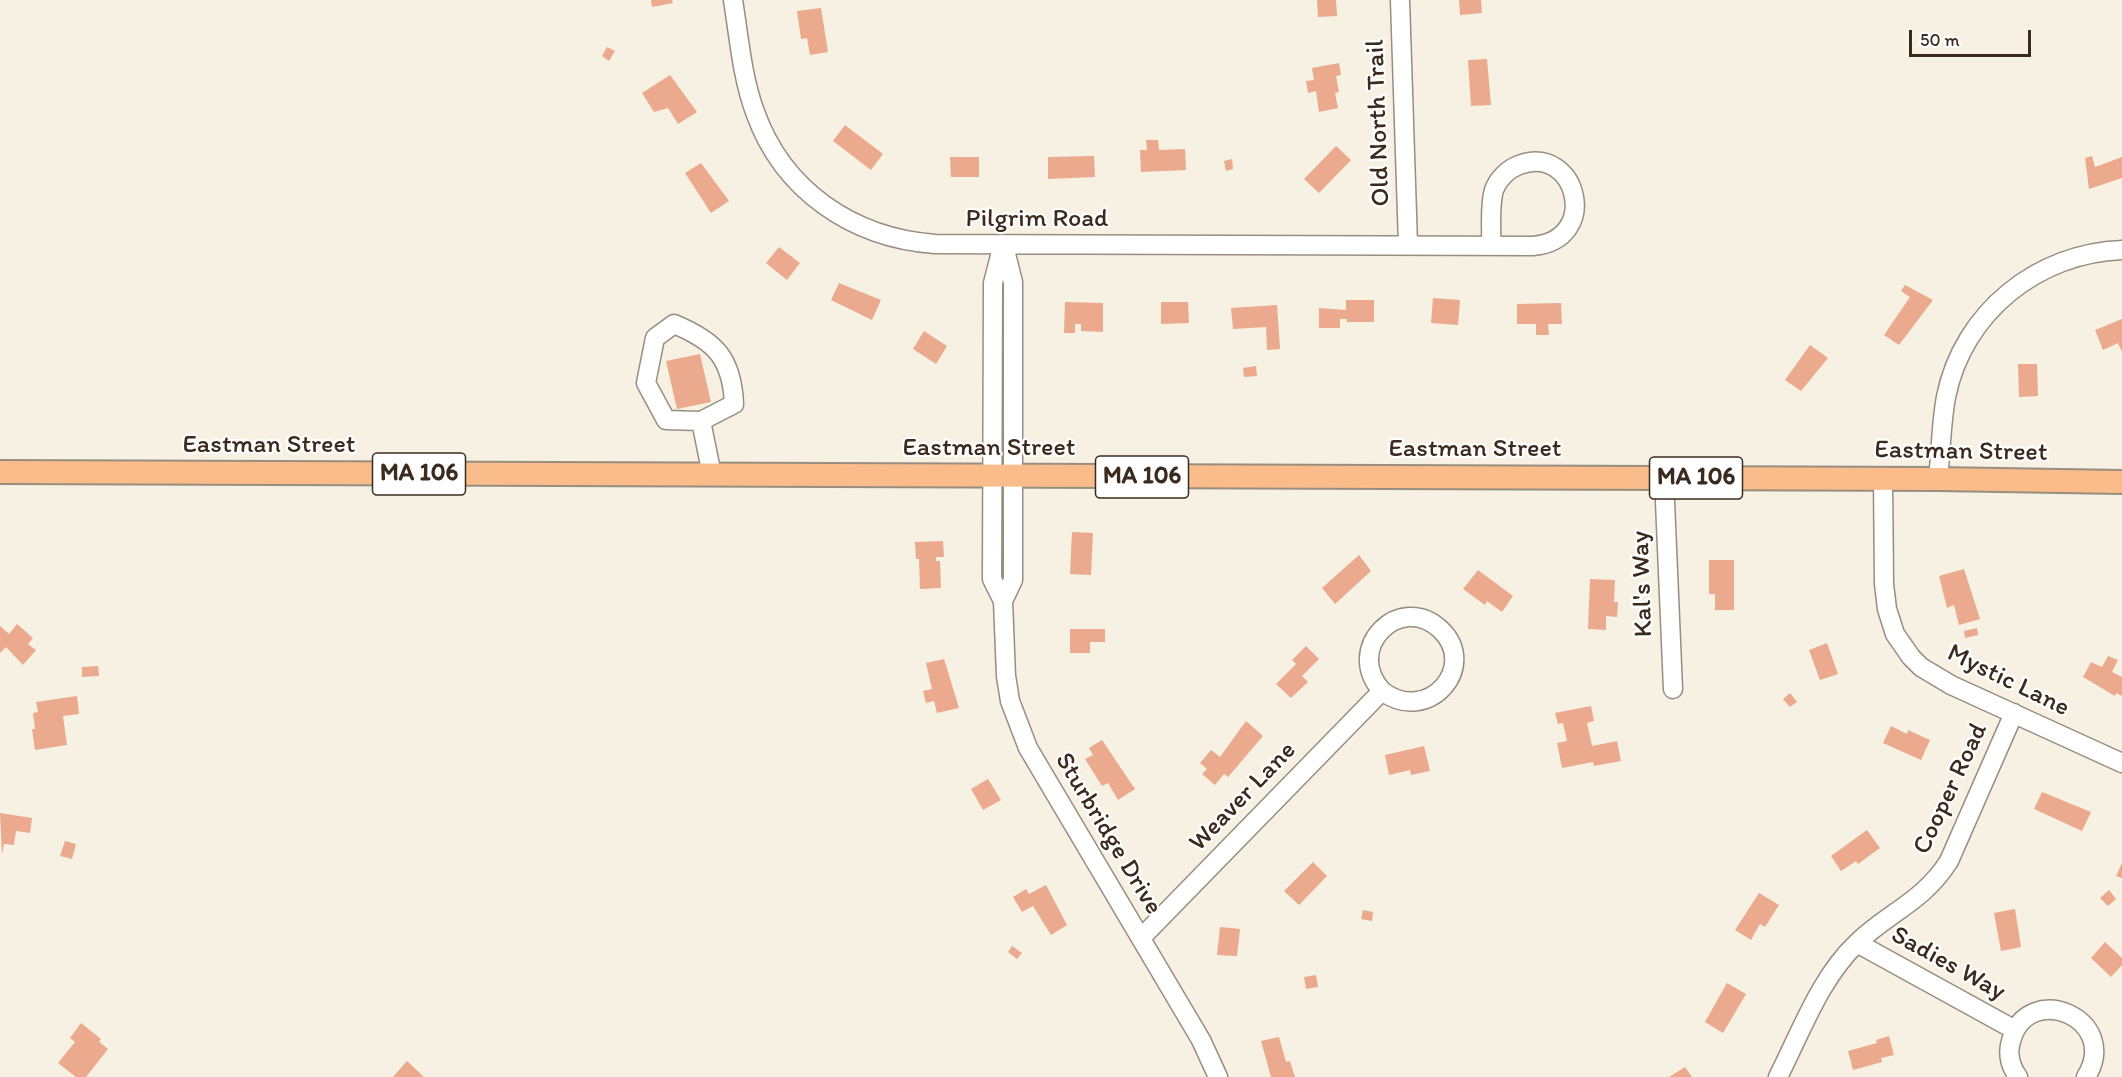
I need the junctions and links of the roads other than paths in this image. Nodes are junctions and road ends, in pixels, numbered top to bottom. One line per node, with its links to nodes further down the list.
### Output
1 (733, 0): 3 (street, Pilgrim Road)
2 (1400, 0): 4 (street, Old North Trail)
3 (1003, 244): 4 (street, Pilgrim Road); 10 (street, Sturbridge Drive)
4 (1408, 245): 5 (street, Pilgrim Road)
5 (1491, 245): 5 (street, Pilgrim Road)
6 (2122, 250): 13 (street)
7 (701, 420): 7 (street); 9 (street)
8 (0, 472): 9 (main road, Eastman Street / MA 106)
9 (712, 475): 10 (main road, Eastman Street / MA 106)
10 (1002, 476): 11 (main road, Eastman Street / MA 106); 19 (street, Sturbridge Drive)
11 (1665, 478): 12 (main road, Eastman Street / MA 106); 15 (street, Kal's Way)
12 (1883, 479): 13 (main road, Eastman Street / MA 106); 17 (street, Mystic Lane)
13 (1938, 479): 14 (main road, Eastman Street / MA 106)
14 (2122, 482)
15 (1673, 689)
16 (1382, 691): 16 (street); 19 (street, Weaver Lane)
17 (2014, 713): 18 (street, Mystic Lane); 20 (street, Cooper Road)
18 (2122, 763)
19 (1141, 938): 22 (street, Sturbridge Drive)
20 (1857, 943): 21 (street, Sadies Way); 23 (street, Cooper Road)
21 (2015, 1030): 24 (street, Sadies Way); 25 (street, Sadies Way)
22 (1218, 1077)
23 (1778, 1077)
24 (2018, 1077)
25 (2086, 1077)

